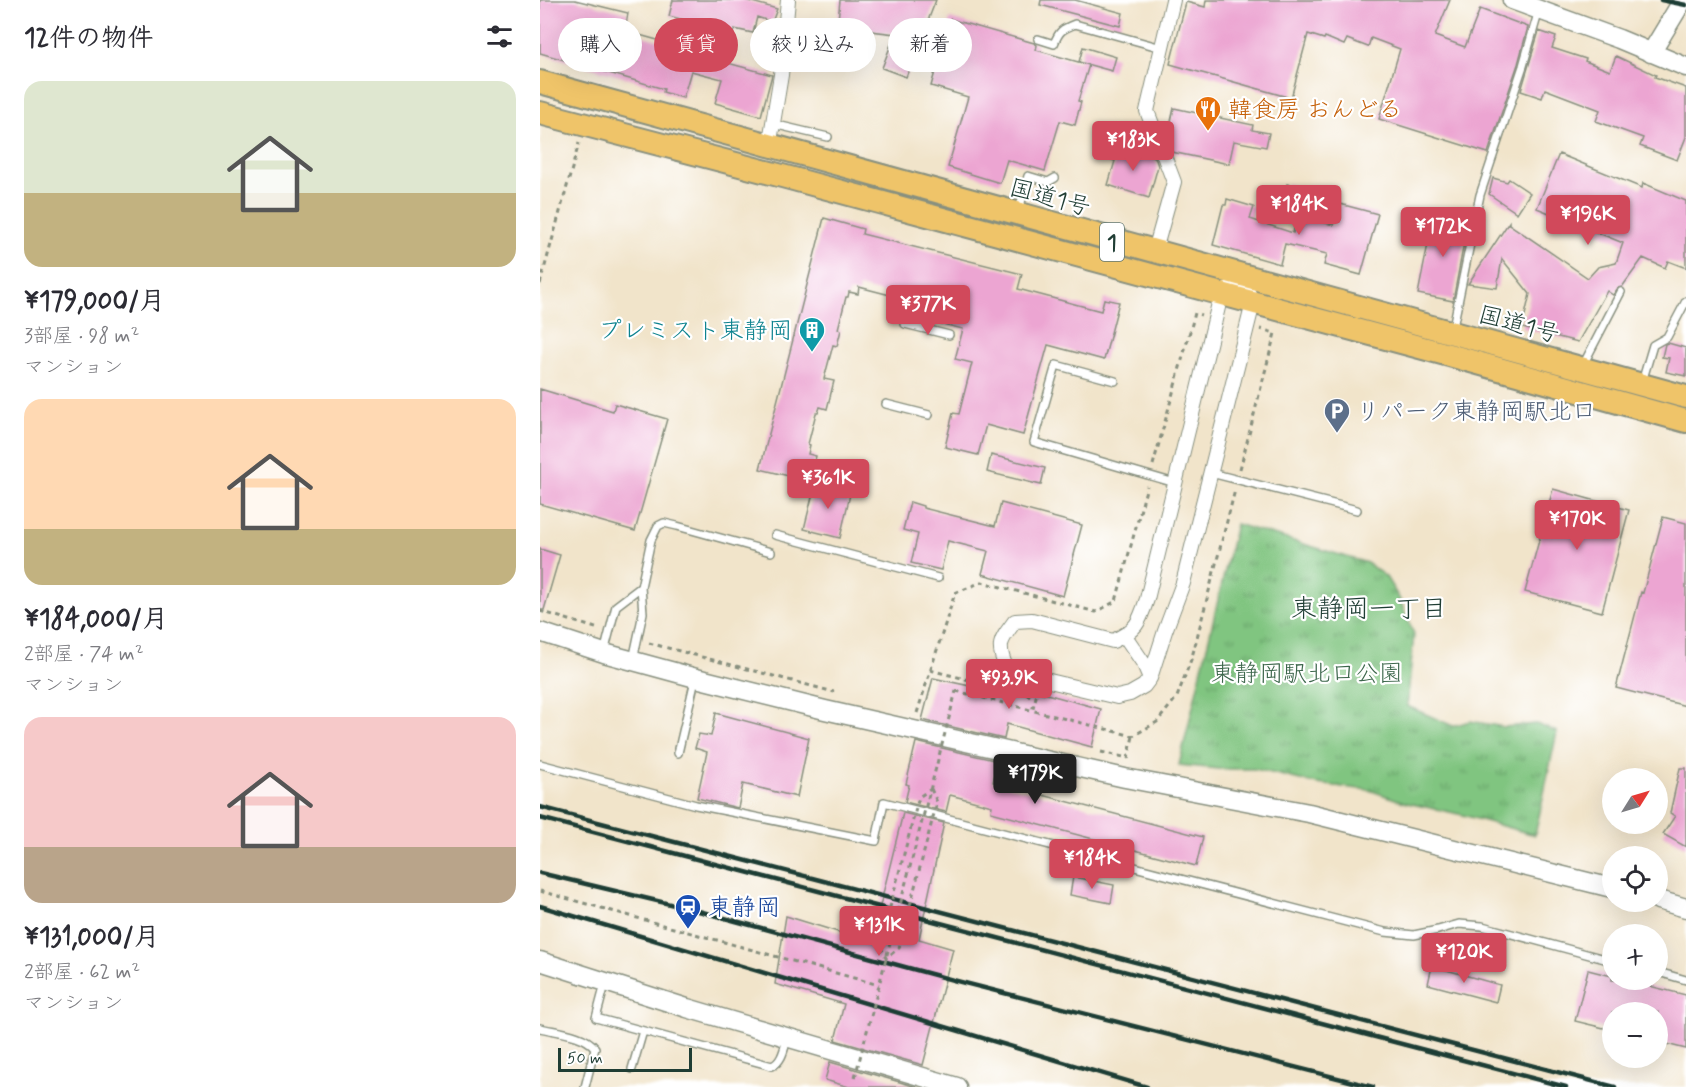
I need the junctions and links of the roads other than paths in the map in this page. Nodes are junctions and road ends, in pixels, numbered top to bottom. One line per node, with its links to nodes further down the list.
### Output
1 (788, 0): 12 (street)
2 (1173, 0): 7 (street)
3 (1512, 0): 5 (street)
4 (1683, 0): 8 (street)
5 (1539, 10): 8 (street); 25 (lane)
6 (1038, 39): 7 (lane)
7 (1162, 48): 17 (street)
8 (1651, 53): 9 (street)
9 (1686, 67)
10 (540, 82): 14 (highway, 国道1号 / 1)
11 (540, 113): 20 (highway, 国道1号 / 1)
12 (773, 124): 13 (lane); 14 (street)
13 (828, 137)
14 (769, 147): 16 (highway, 国道1号 / 1)
15 (1055, 178): 16 (lane)
16 (1018, 216): 17 (highway, 国道1号 / 1)
17 (1154, 254): 18 (highway, 国道1号 / 1)
18 (1242, 278): 20 (street); 22 (street); 25 (highway, 国道1号 / 1)
19 (1621, 292): 26 (lane)
20 (1221, 295): 22 (highway, 国道1号 / 1); 34 (street)
21 (1686, 301): 28 (lane)
22 (1253, 303): 32 (highway, 国道1号 / 1); 33 (street)
23 (905, 324): 24 (lane)
24 (949, 334)
25 (1451, 334): 26 (highway, 国道1号 / 1)
26 (1581, 369): 28 (highway, 国道1号 / 1)
27 (1115, 381): 34 (lane)
28 (1641, 385): 29 (highway, 国道1号 / 1)
29 (1686, 397)
30 (886, 405): 31 (lane)
31 (929, 415)
32 (1686, 421)
33 (1211, 473): 35 (lane); 45 (street)
34 (1175, 483): 41 (street)
35 (1357, 510)
36 (775, 535): 38 (lane)
37 (771, 552): 39 (lane)
38 (938, 578)
39 (641, 587): 42 (lane); 43 (lane)
40 (540, 632): 42 (street)
41 (1125, 636): 45 (street); 45 (street)
42 (604, 653): 43 (street)
43 (633, 661): 44 (street)
44 (696, 678): 46 (lane); 48 (street)
45 (1150, 678)
46 (678, 753)
47 (540, 764): 51 (lane)
48 (1602, 886)
49 (1668, 903): 50 (street)
50 (1686, 908)
51 (1602, 958)
52 (540, 963): 55 (street)
53 (1668, 975): 54 (lane)
54 (1686, 980)
55 (606, 982): 57 (lane); 58 (street)
56 (540, 1028): 60 (lane)
57 (643, 1031): 58 (lane); 59 (lane)
58 (787, 1037): 61 (street)
59 (632, 1070)
60 (585, 1087)
61 (957, 1087)

